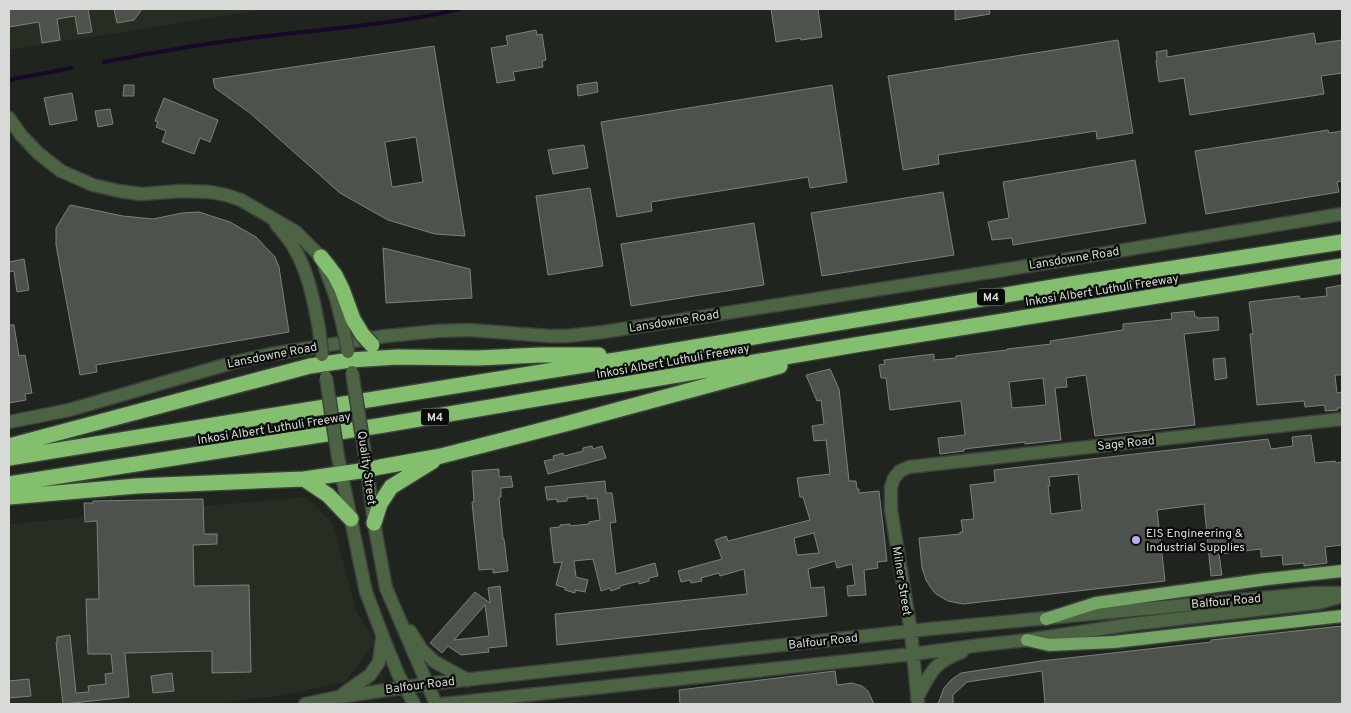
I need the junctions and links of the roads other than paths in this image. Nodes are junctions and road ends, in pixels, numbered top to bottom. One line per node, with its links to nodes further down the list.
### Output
1 (9, 118): 3 (street, Quality Street)
2 (1342, 214): 14 (street, Lansdowne Road)
3 (273, 220): 5 (street, Quality Street); 12 (street, Quality Street, bridge)
4 (1342, 242): 9 (highway, Inkosi Albert Luthuli Freeway / M4)
5 (321, 257): 7 (highway)
6 (1342, 266): 8 (highway, Inkosi Albert Luthuli Freeway / M4)
7 (348, 322): 10 (highway, bridge); 11 (street, Quality Street, bridge)
8 (861, 344): 16 (highway); 22 (highway, Inkosi Albert Luthuli Freeway / M4)
9 (641, 356): 10 (highway); 17 (highway, Inkosi Albert Luthuli Freeway / M4)
10 (398, 357): 11 (highway)
11 (350, 362): 12 (highway); 18 (street, Quality Street, bridge)
12 (324, 366): 15 (highway); 20 (street, Quality Street, bridge)
13 (1342, 419): 19 (street, Sage Road)
14 (9, 422)
15 (9, 446)
16 (441, 456): 18 (highway); 25 (highway)
17 (9, 458)
18 (366, 463): 20 (highway); 25 (street, Quality Street)
19 (909, 467): 31 (street, Milner Street)
20 (341, 474): 21 (highway); 24 (street, Quality Street)
21 (304, 479): 23 (highway); 24 (highway)
22 (9, 484)
23 (9, 497)
24 (351, 519): 32 (street, Quality Street)
25 (374, 523): 28 (street, Quality Street)
26 (1342, 571): 30 (main road)
27 (1342, 595): 30 (street, Balfour Road); 33 (street, Balfour Road)
28 (390, 599): 37 (street); 39 (street, Quality Street)
29 (1342, 616): 33 (main road)
30 (1046, 619): 31 (street, Balfour Road)
31 (911, 632): 35 (street, Milner Street); 36 (street, Balfour Road)
32 (382, 637): 40 (street, Quality Street); 41 (street)
33 (1027, 640): 34 (street, Balfour Road)
34 (980, 645): 35 (street, Balfour Road); 42 (street)
35 (912, 654): 38 (street, Balfour Road); 42 (street, Milner Street)
36 (662, 658): 37 (street, Balfour Road); 38 (street)
37 (468, 680): 39 (street, Balfour Road)
38 (665, 680): 43 (street, Balfour Road)
39 (426, 684): 40 (street, Balfour Road); 46 (street, Quality Street)
40 (405, 687): 41 (street, Balfour Road); 45 (street, Quality Street)
41 (339, 697): 44 (street, Balfour Road)
42 (918, 701)
43 (477, 702): 47 (street, Balfour Road)
44 (305, 704)
45 (414, 704)
46 (436, 704)
47 (443, 704)

